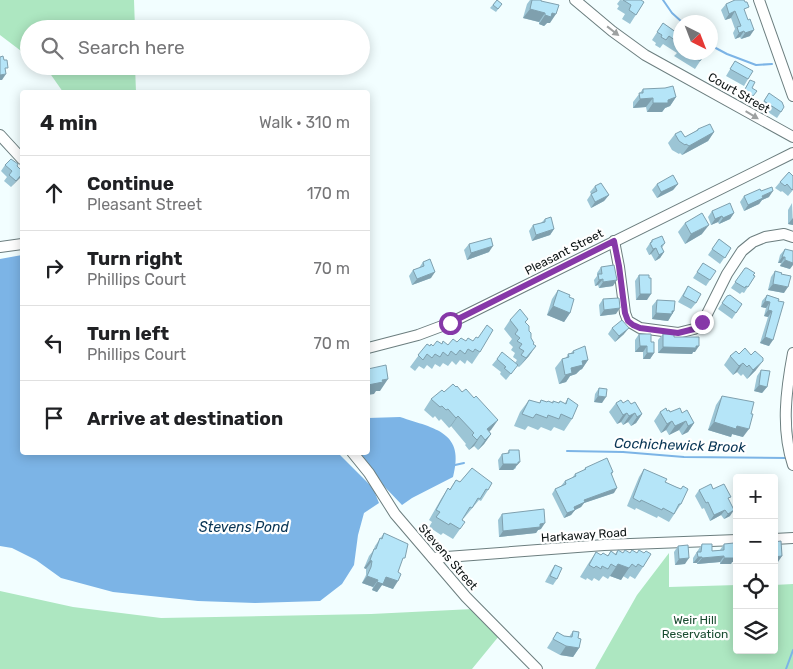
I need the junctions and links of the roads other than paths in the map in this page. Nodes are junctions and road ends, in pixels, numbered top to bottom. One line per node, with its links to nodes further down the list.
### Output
1 (575, 0): 5 (street, Court Street, one-way to 5)
2 (759, 0): 3 (street)
3 (793, 96)
4 (0, 135): 7 (street)
5 (793, 137)
6 (793, 153): 9 (street, Pleasant Street)
7 (20, 157)
8 (793, 236): 9 (street)
9 (614, 241): 12 (street, Pleasant Street)
10 (20, 244): 11 (street)
11 (0, 247)
12 (370, 347)
13 (793, 354): 15 (street)
14 (354, 455): 19 (street, Stevens Street)
15 (792, 461)
16 (793, 538): 17 (street)
17 (778, 539)
18 (733, 540): 19 (street, Harkaway Road)
19 (434, 558): 20 (street, Stevens Street)
20 (536, 669)

